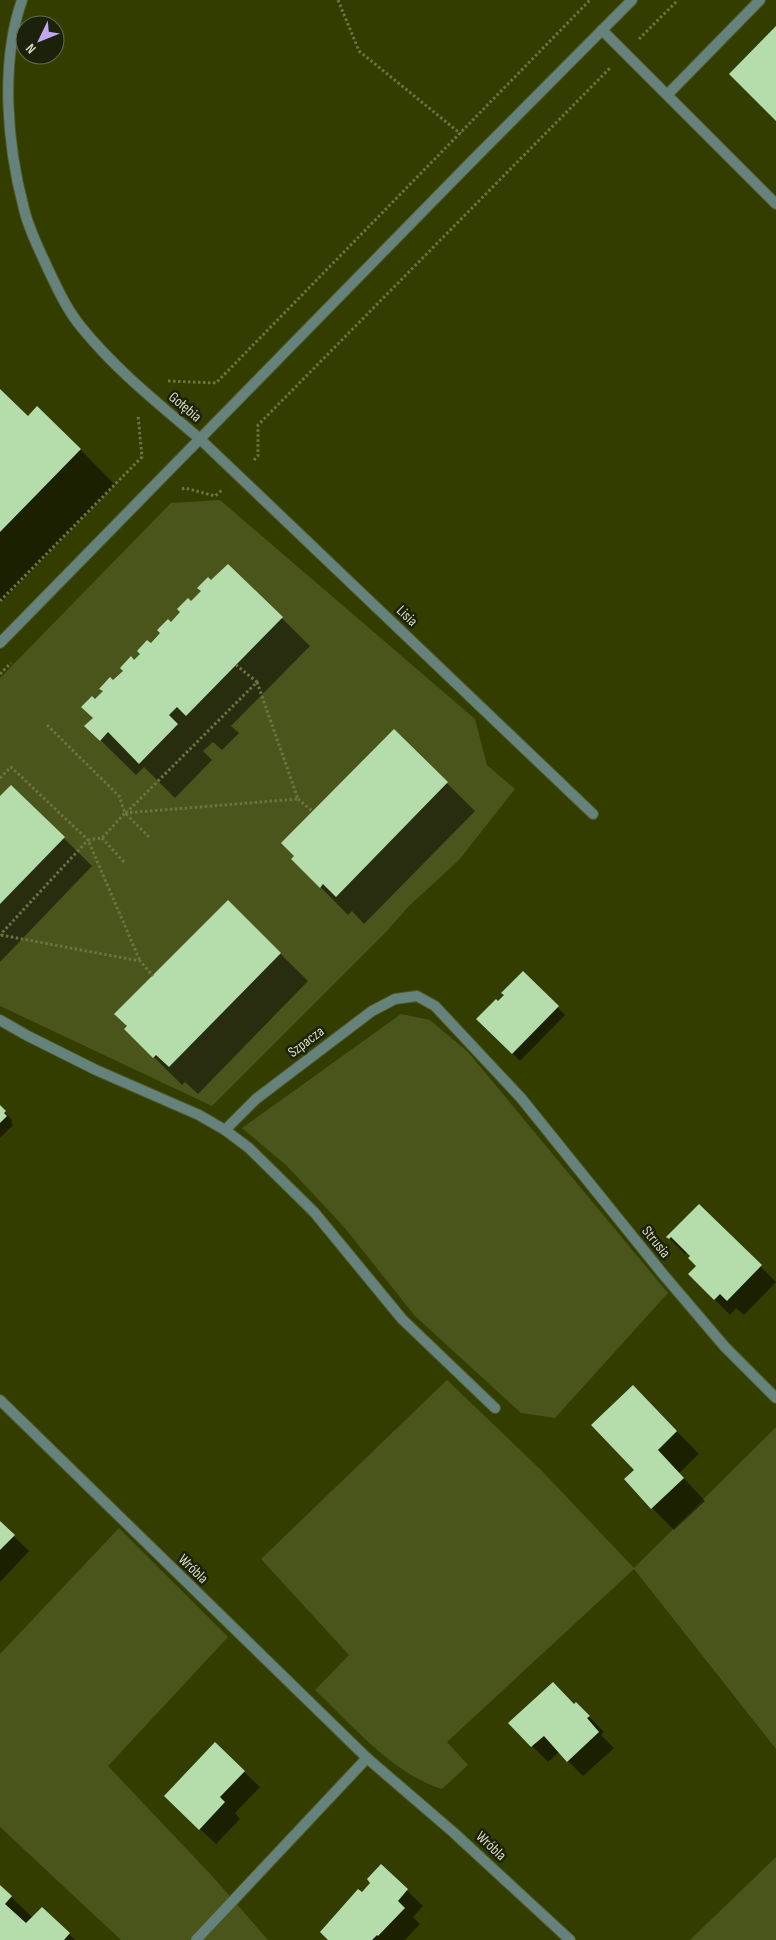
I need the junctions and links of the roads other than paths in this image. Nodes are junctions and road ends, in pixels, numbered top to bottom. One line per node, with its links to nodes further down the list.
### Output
1 (22, 0): 7 (street, Gołębia)
2 (632, 0): 4 (street)
3 (760, 0): 5 (street)
4 (602, 30): 5 (street); 7 (street)
5 (668, 94): 6 (street)
6 (776, 204)
7 (200, 439): 8 (street); 9 (street, Lisia)
8 (0, 643)
9 (593, 814)
10 (417, 996): 12 (street, Szpacza); 13 (street, Strusia)
11 (0, 1020): 12 (street)
12 (225, 1130): 15 (street)
13 (776, 1398)
14 (0, 1400): 16 (street, Wróbla)
15 (495, 1408)
16 (367, 1758): 17 (street); 18 (street, Wróbla)
17 (196, 1940)
18 (570, 1940)

